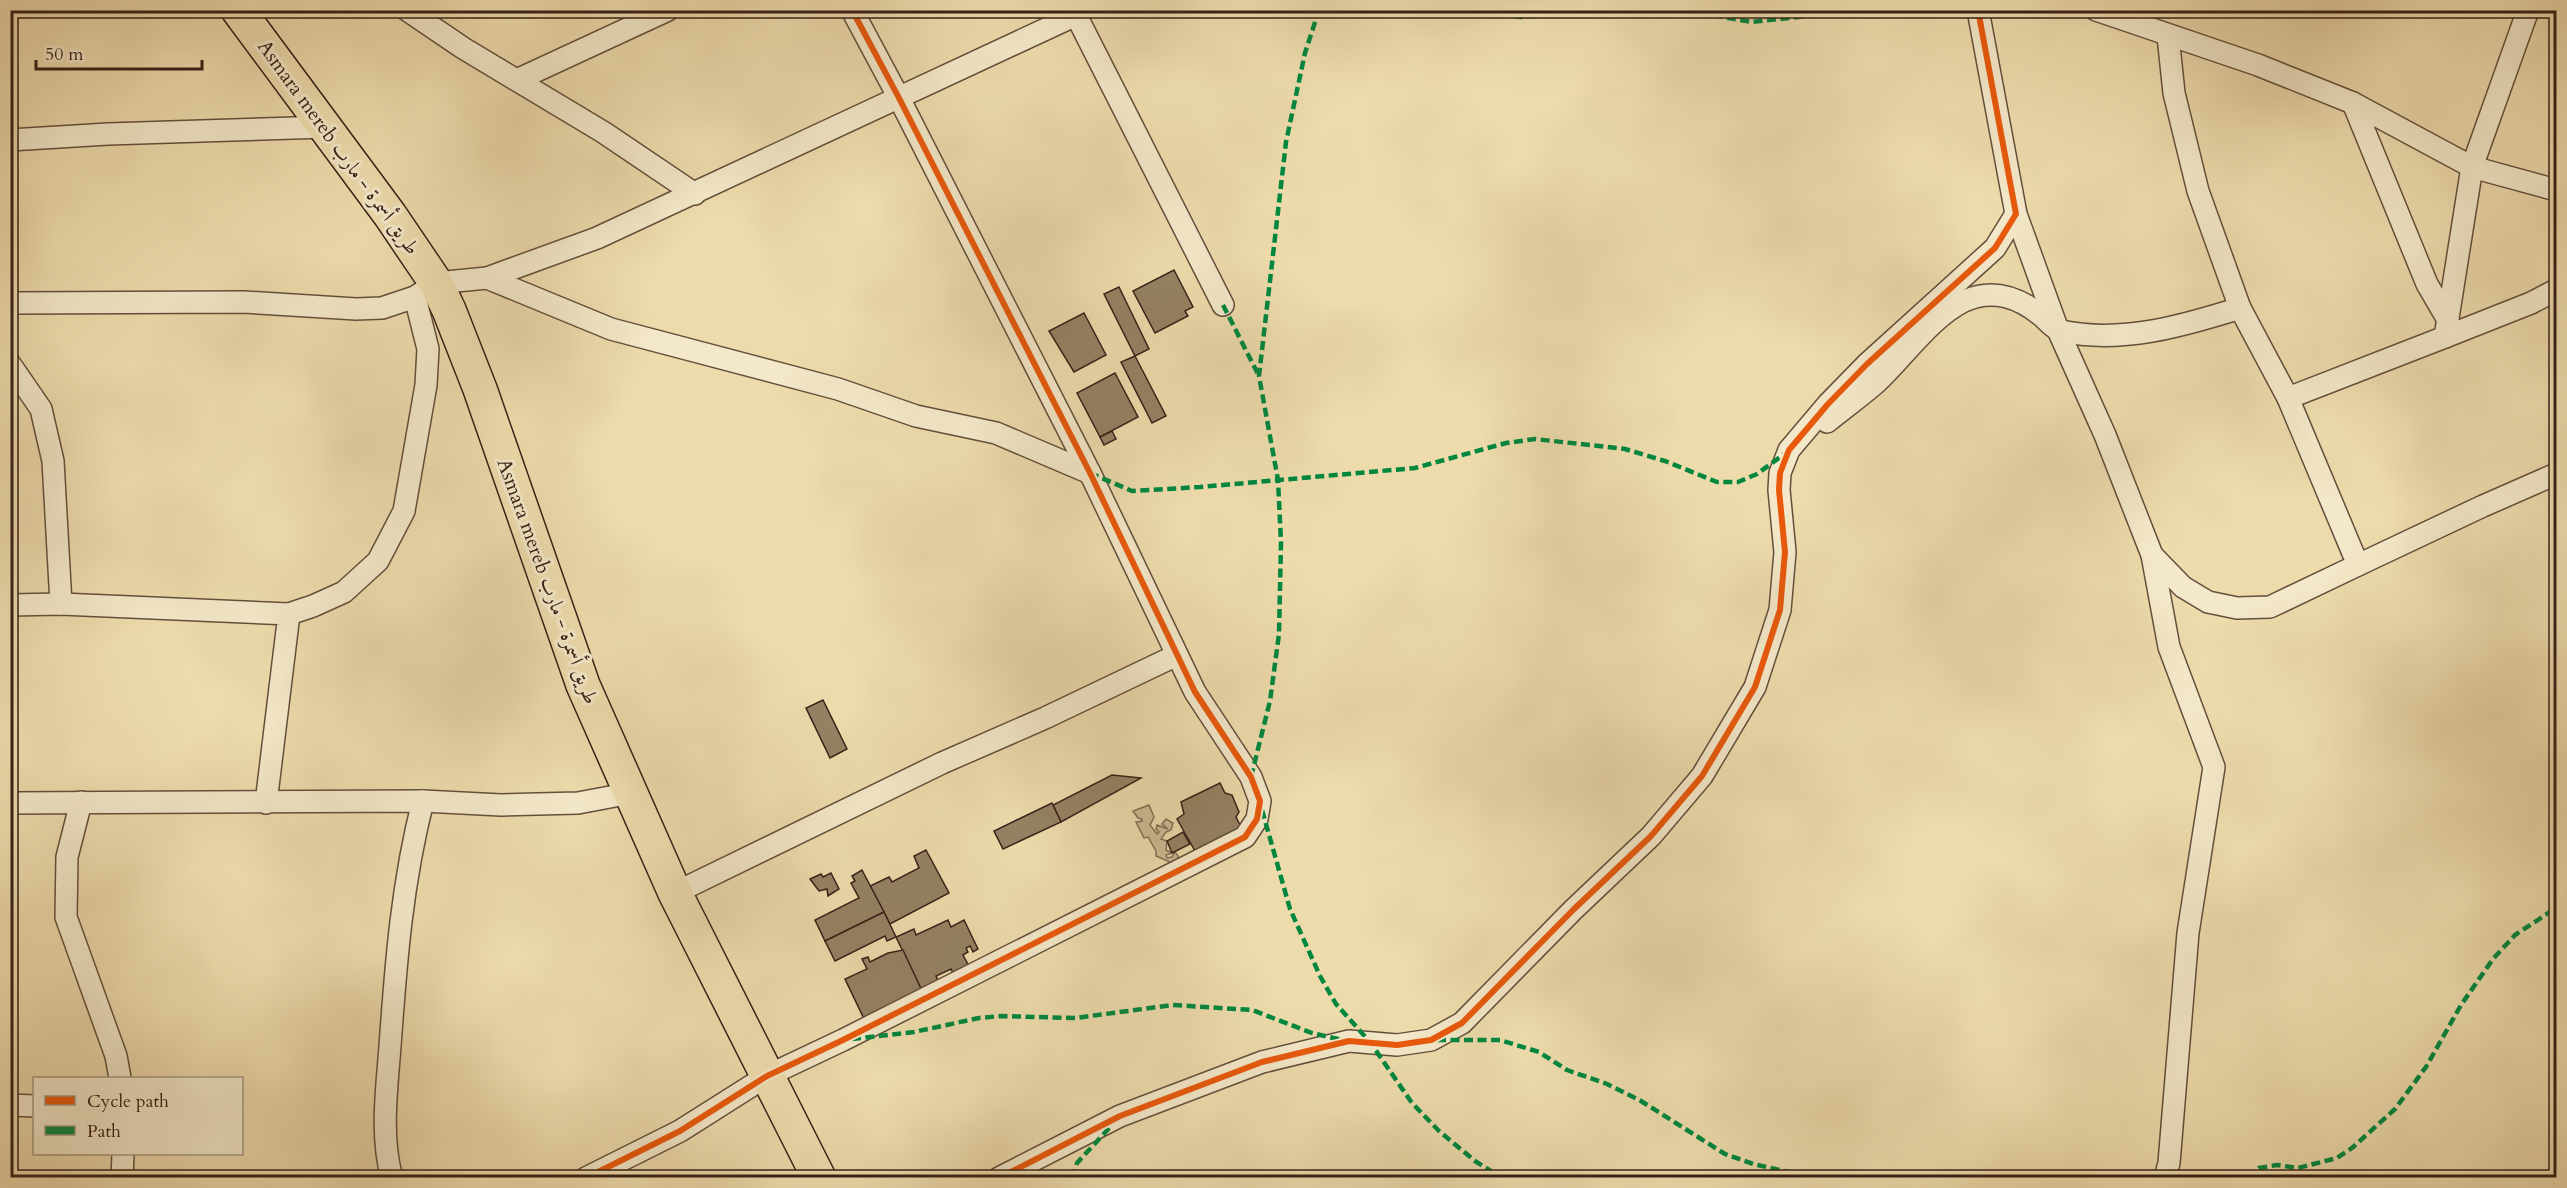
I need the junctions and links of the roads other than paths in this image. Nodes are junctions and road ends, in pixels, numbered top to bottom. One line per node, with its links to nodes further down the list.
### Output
1 (238, 10): 14 (highway, Asmara mereb طريق أسمرة - مارب)
2 (407, 10): 11 (street)
3 (669, 10): 11 (street)
4 (852, 10): 12 (street)
5 (1978, 10): 19 (street)
6 (2096, 10): 9 (street)
7 (2528, 10): 16 (street)
8 (1079, 13): 12 (street); 24 (street)
9 (2146, 19): 10 (street)
10 (2168, 36): 13 (street); 25 (street)
11 (519, 79): 18 (street)
12 (899, 98): 18 (street); 31 (street)
13 (2353, 103): 16 (street); 26 (street)
14 (326, 127): 15 (street); 21 (highway, Asmara mereb طريق أسمرة - مارب)
15 (10, 140)
16 (2472, 167): 17 (street); 26 (street)
17 (2556, 190)
18 (695, 194): 20 (street)
19 (2016, 214): 27 (street); 30 (street)
20 (487, 278): 21 (street); 31 (street)
21 (425, 290): 23 (street); 37 (street); 39 (highway, Asmara mereb طريق أسمرة - مارب)
22 (2556, 291): 26 (street)
23 (10, 303)
24 (1223, 305)
25 (2240, 308): 27 (street); 29 (street)
26 (2447, 329): 29 (street)
27 (2058, 330): 30 (street); 33 (street)
28 (10, 364): 35 (street)
29 (2288, 398): 34 (street)
30 (1789, 450): 54 (street)
31 (1090, 473): 38 (street)
32 (2556, 474): 34 (street)
33 (2151, 555): 34 (street); 55 (street)
34 (2358, 565)
35 (61, 604): 36 (street); 37 (street)
36 (10, 605)
37 (289, 614): 43 (street)
38 (1177, 655): 44 (street); 45 (street)
39 (631, 793): 40 (street); 44 (highway, Asmara mereb طريق أسمرة - مارب)
40 (423, 801): 43 (street); 51 (street)
41 (81, 802): 42 (street); 43 (street); 46 (street)
42 (10, 803)
43 (266, 803)
44 (675, 893): 45 (highway, Asmara mereb طريق أسمرة - مارب)
45 (767, 1076): 52 (street); 53 (highway, Asmara mereb طريق أسمرة - مارب)
46 (120, 1077)
47 (10, 1105): 48 (street)
48 (33, 1106)
49 (123, 1155): 50 (street)
50 (122, 1178)
51 (392, 1178)
52 (586, 1178)
53 (819, 1178)
54 (999, 1178)
55 (2165, 1178)

